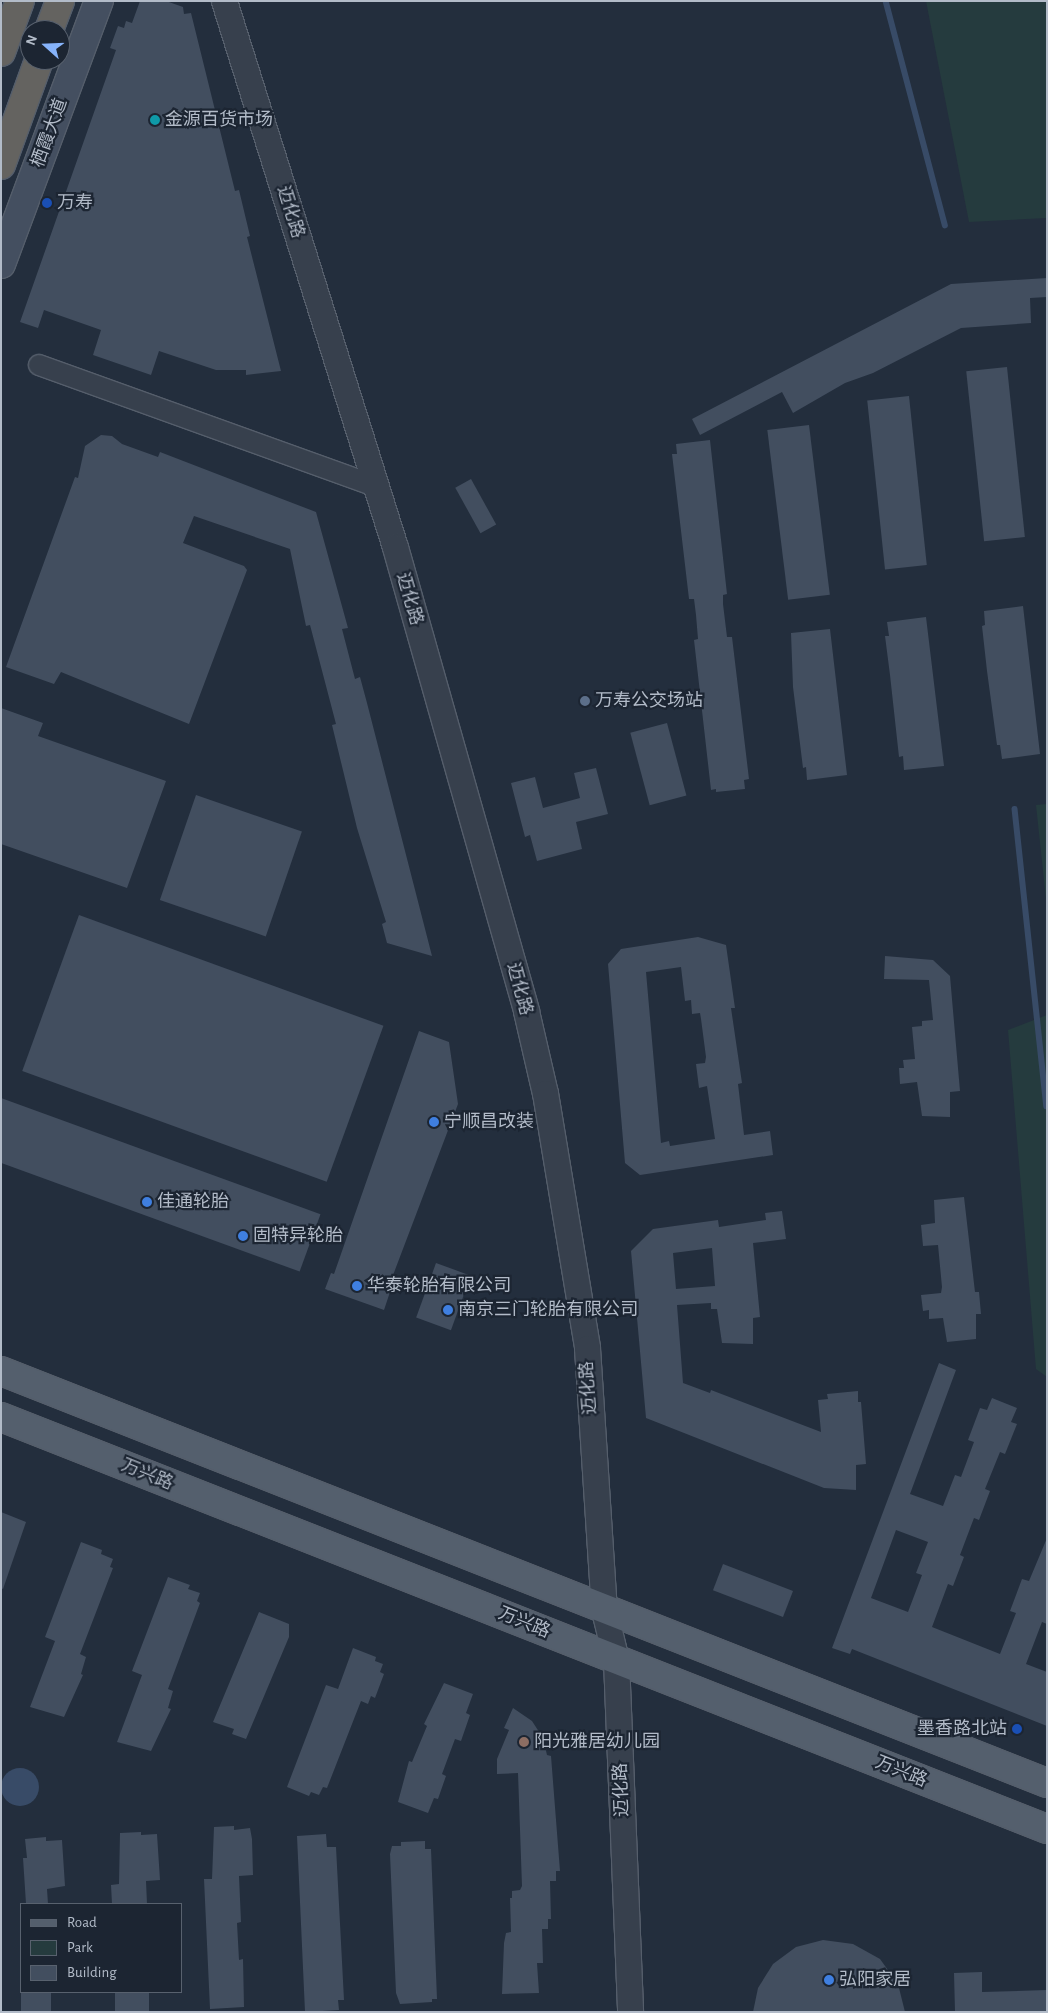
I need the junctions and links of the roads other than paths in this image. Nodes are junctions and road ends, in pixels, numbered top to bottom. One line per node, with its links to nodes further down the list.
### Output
1 (20, 1): 6 (highway)
2 (60, 1): 5 (highway)
3 (99, 1): 9 (main road, 栖霞大道)
4 (224, 1): 11 (street, 迈化路)
5 (53, 20)
6 (1, 52)
7 (35, 70): 8 (highway, 栖霞大道)
8 (1, 165)
9 (1, 264)
10 (39, 365): 11 (street)
11 (377, 488): 14 (street, 迈化路)
12 (1, 1371): 14 (main road)
13 (1, 1417): 15 (main road, 万兴路)
14 (604, 1610): 15 (street, 迈化路); 16 (main road)
15 (616, 1660): 17 (main road, 万兴路); 18 (street, 迈化路)
16 (1047, 1783)
17 (1047, 1829)
18 (630, 2012)

